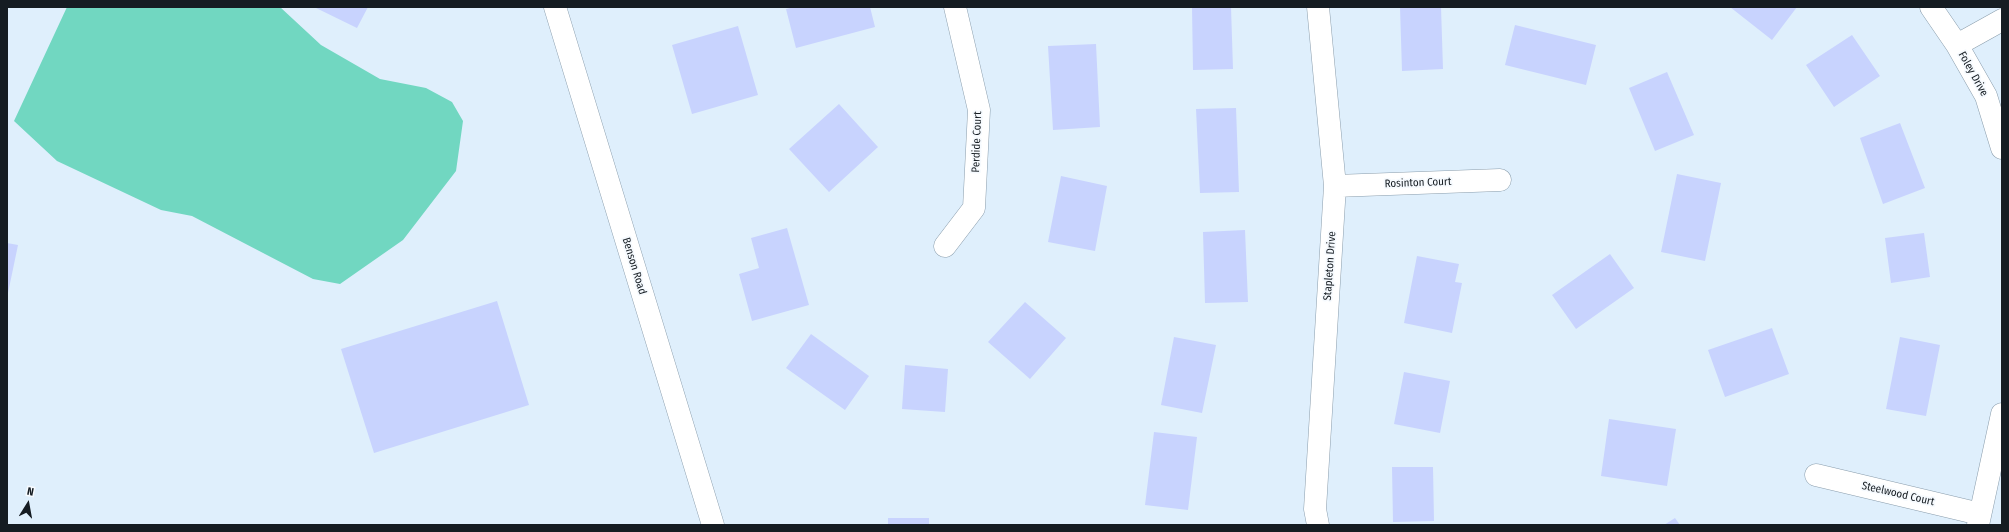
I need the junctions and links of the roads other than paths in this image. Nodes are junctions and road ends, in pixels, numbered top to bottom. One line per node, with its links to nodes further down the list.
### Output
1 (554, 7): 14 (street, Benson Road)
2 (955, 7): 10 (street, Perdide Court)
3 (1318, 7): 9 (street, Stapleton Drive)
4 (1931, 7): 6 (street, Foley Drive)
5 (2002, 20): 6 (street)
6 (1957, 45): 7 (street, Foley Drive)
7 (2002, 148)
8 (1500, 180): 9 (street, Rosinton Court)
9 (1335, 186): 15 (street, Stapleton Drive)
10 (945, 246)
11 (2002, 414): 13 (street)
12 (1816, 475): 13 (street, Steelwood Court)
13 (1979, 519)
14 (713, 525)
15 (1318, 525)

